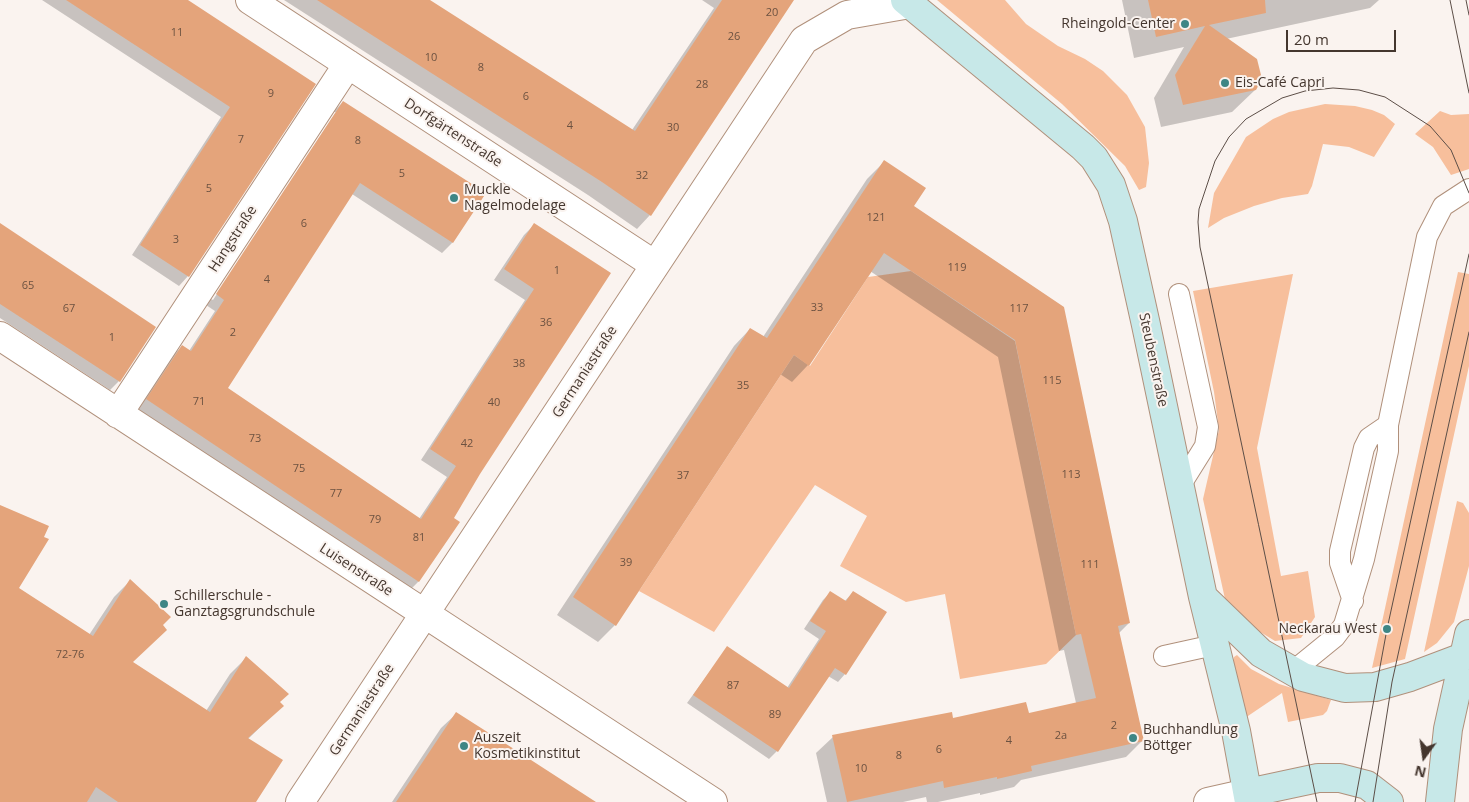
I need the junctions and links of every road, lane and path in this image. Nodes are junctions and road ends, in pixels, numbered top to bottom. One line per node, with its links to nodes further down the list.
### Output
1 (250, 0): 3 (street, Dorfgärtenstraße)
2 (909, 1): 5 (street, Germaniastraße); 9 (street, Steubenstraße)
3 (348, 64): 5 (street, Dorfgärtenstraße); 8 (street, Hangstraße)
4 (1469, 189): 15 (lane)
5 (655, 265): 11 (street, Germaniastraße)
6 (1179, 294): 9 (lane)
7 (0, 336): 8 (street, Luisenstraße)
8 (118, 414): 11 (street, Luisenstraße)
9 (1180, 486): 10 (street, Steubenstraße)
10 (1203, 598): 13 (street, Steubenstraße); 15 (street)
11 (424, 614): 17 (street, Germaniastraße); 18 (street, Luisenstraße)
12 (1466, 645): 15 (street); 21 (street)
13 (1214, 646): 14 (lane); 16 (street, Steubenstraße)
14 (1164, 656)
15 (1292, 672)
16 (1248, 798): 19 (street); 20 (street)
17 (300, 802)
18 (713, 802)
19 (1208, 802)
20 (1389, 802)
21 (1440, 802)

